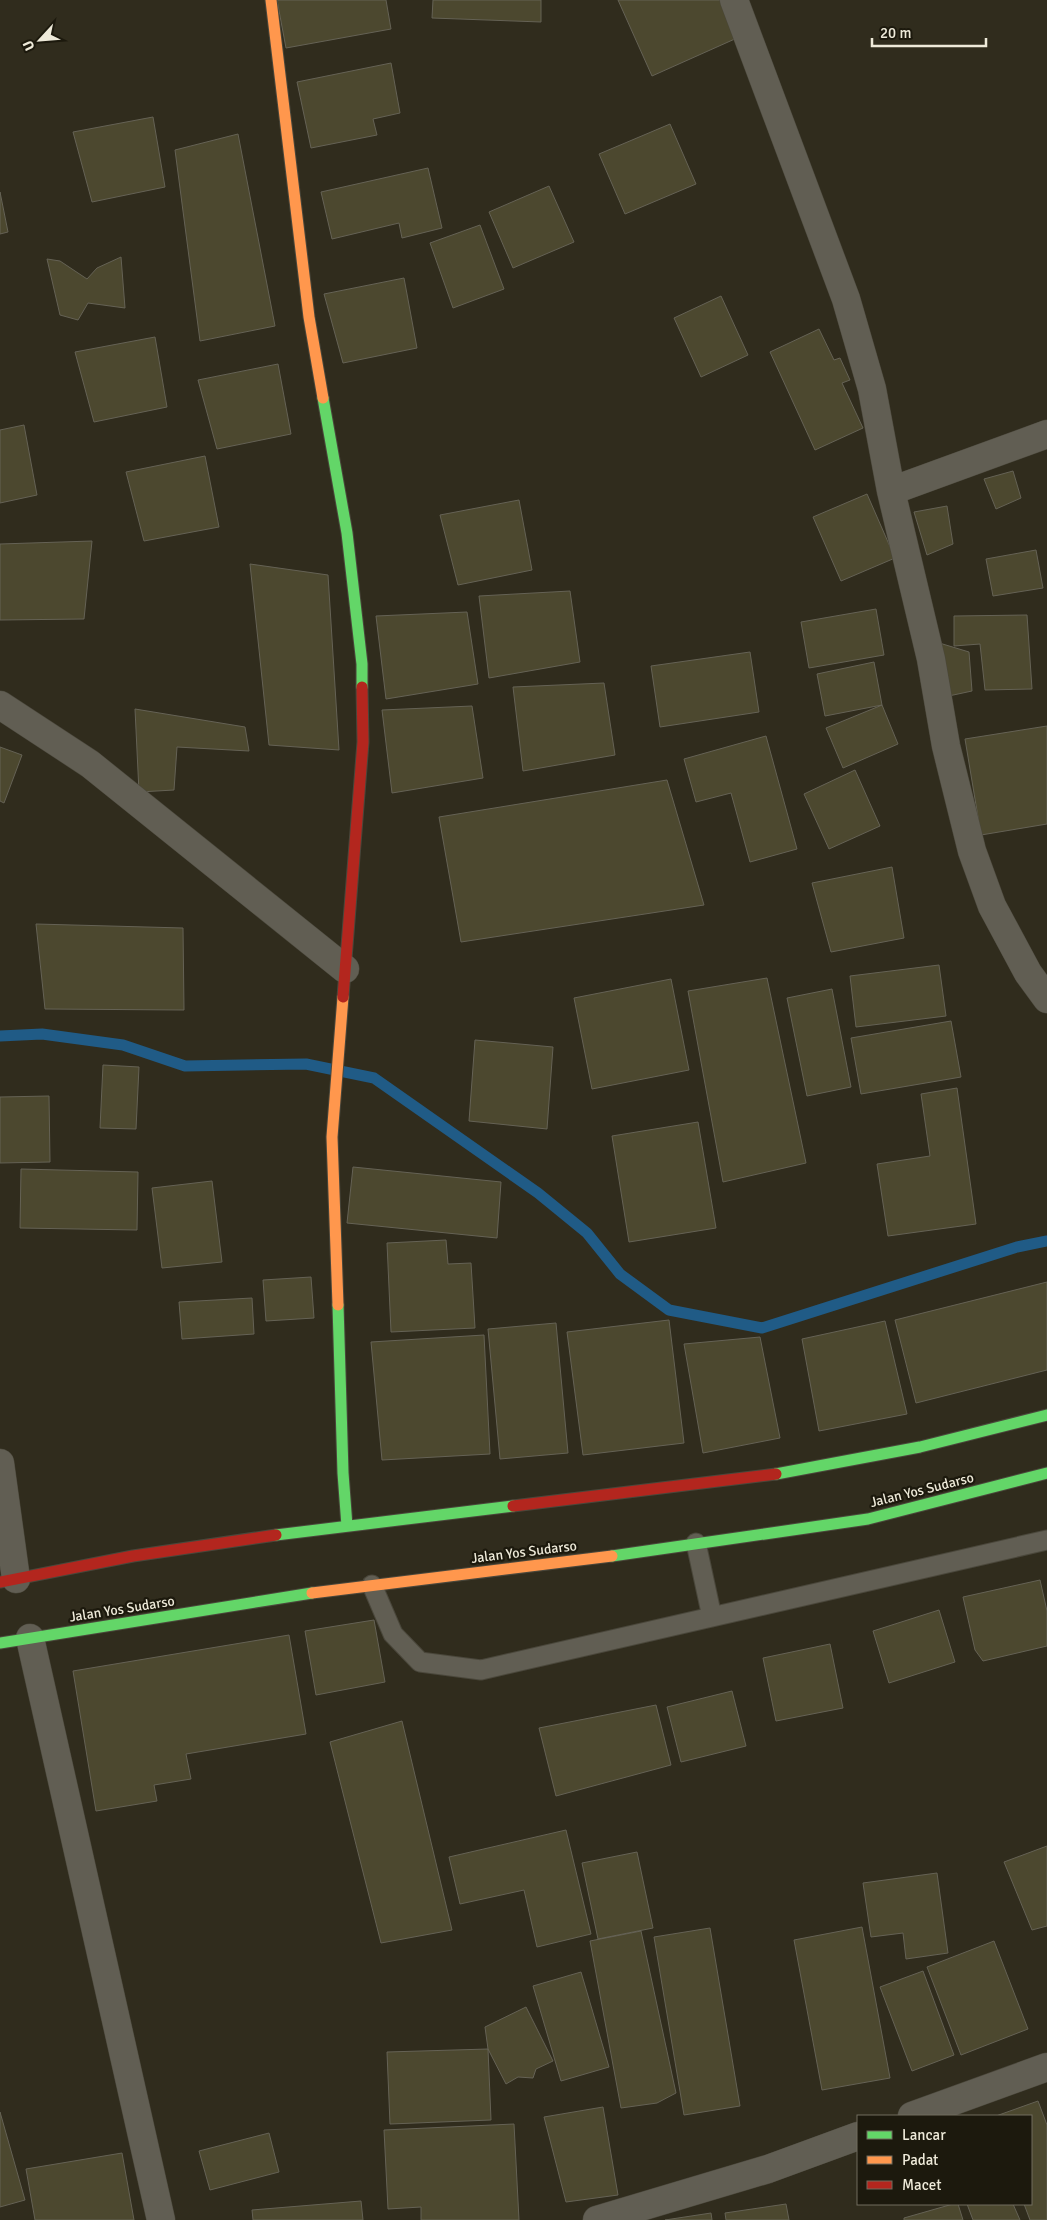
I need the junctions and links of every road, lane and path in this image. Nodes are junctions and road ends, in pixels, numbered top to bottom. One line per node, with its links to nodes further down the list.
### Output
1 (271, 0): 6 (main road)
2 (734, 0): 4 (street)
3 (1047, 434): 4 (street)
4 (891, 491): 7 (street)
5 (0, 705): 6 (street)
6 (344, 969): 11 (main road)
7 (1047, 1000)
8 (1047, 1415): 11 (main road)
9 (0, 1463): 14 (street)
10 (1047, 1473): 13 (main road, Jalan Yos Sudarso)
11 (347, 1526): 14 (main road)
12 (1047, 1540): 16 (lane)
13 (696, 1543): 15 (main road, Jalan Yos Sudarso); 16 (lane)
14 (8, 1580)
15 (372, 1585): 16 (lane); 17 (main road, Jalan Yos Sudarso)
16 (712, 1617)
17 (30, 1638): 18 (main road, Jalan Yos Sudarso); 22 (street)
18 (0, 1643)
19 (1047, 2067): 20 (street)
20 (915, 2115)
21 (857, 2136): 23 (street)
22 (161, 2220)
23 (597, 2220)

